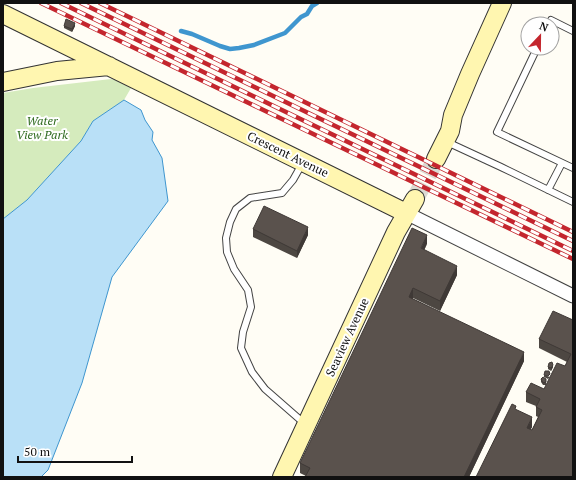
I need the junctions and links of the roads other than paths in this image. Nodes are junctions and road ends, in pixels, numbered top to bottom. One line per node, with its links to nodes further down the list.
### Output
1 (502, 3): 8 (street)
2 (3, 14): 6 (street, Crescent Avenue)
3 (560, 24): 4 (lane)
4 (573, 31)
5 (534, 56): 11 (lane)
6 (109, 66): 7 (street); 10 (street, Crescent Avenue)
7 (3, 82)
8 (446, 142): 9 (street); 13 (lane)
9 (436, 159)
10 (303, 162): 15 (street, Crescent Avenue); 17 (lane)
11 (562, 163): 12 (lane); 13 (lane)
12 (573, 168)
13 (548, 190): 14 (lane)
14 (573, 202)
15 (411, 206): 16 (street, Crescent Avenue); 17 (street, Seaview Avenue)
16 (573, 296)
17 (306, 425): 18 (street, Seaview Avenue)
18 (282, 477)

